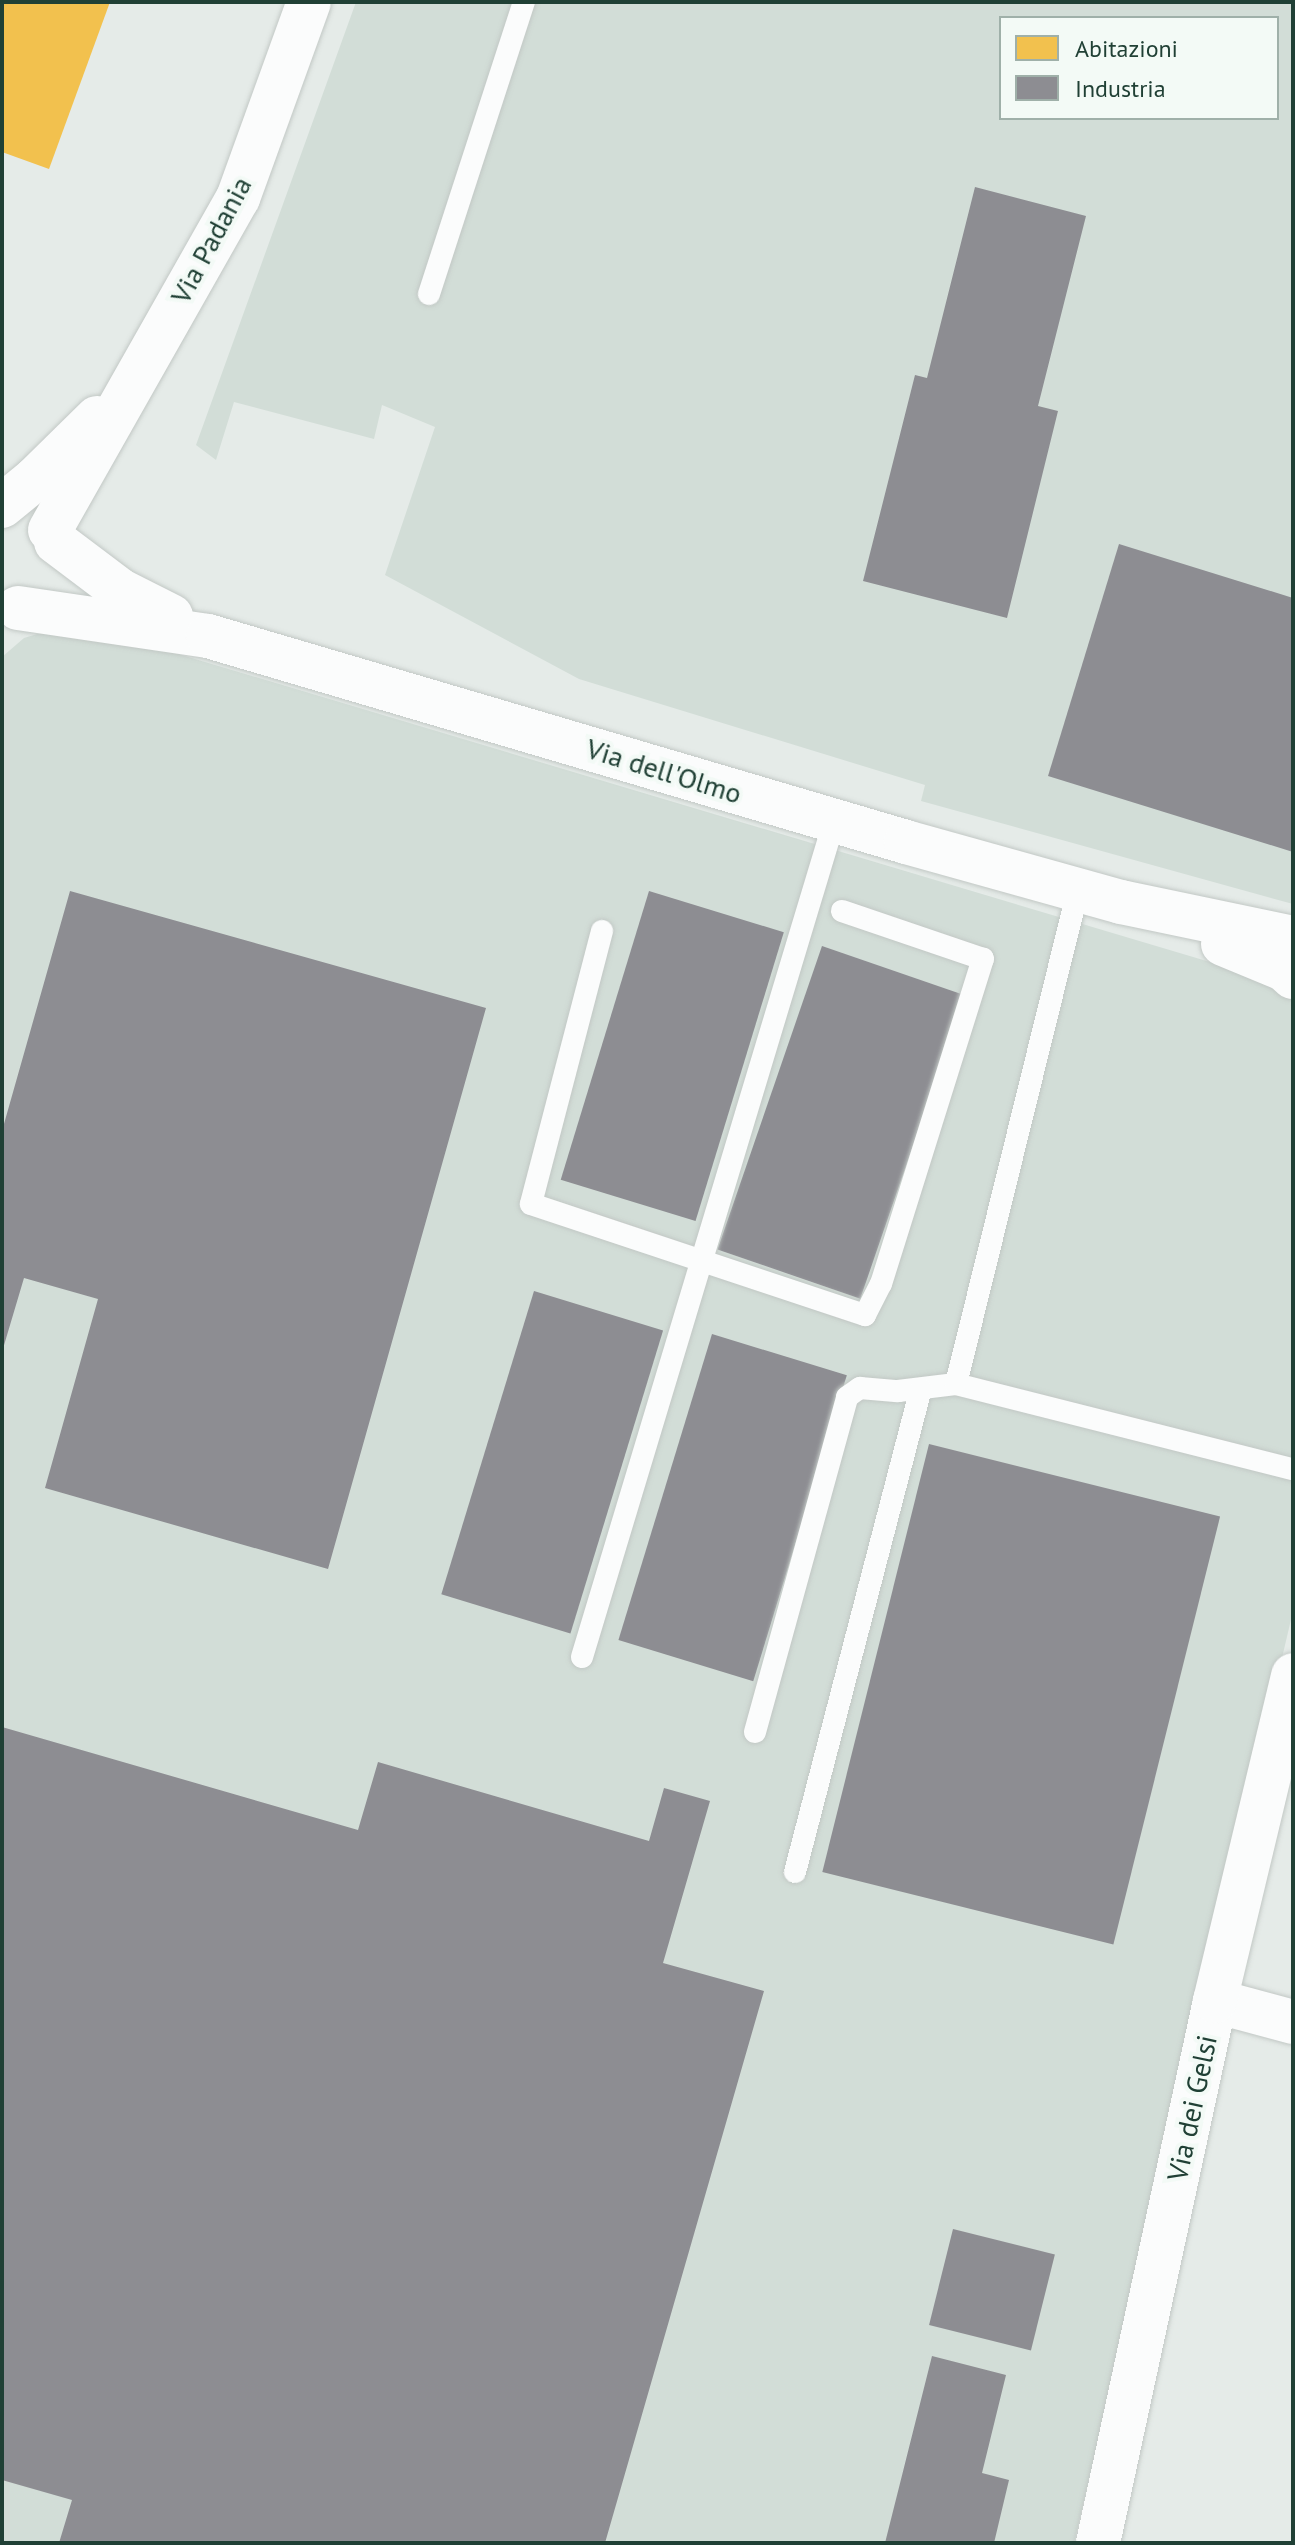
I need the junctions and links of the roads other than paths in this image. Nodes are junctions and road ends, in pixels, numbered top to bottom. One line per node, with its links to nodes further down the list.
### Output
1 (309, 2): 4 (street, Via Padania)
2 (524, 2): 3 (lane)
3 (429, 294)
4 (133, 382): 5 (street, Via Padania); 6 (street, Via Padania)
5 (2, 507): 6 (street, Via dell'Olmo)
6 (53, 536): 7 (street); 8 (street, Via dell'Olmo)
7 (10, 608): 8 (street, Via dell'Olmo)
8 (208, 636): 9 (street, Via dell'Olmo)
9 (834, 822): 10 (street, Via dell'Olmo); 16 (lane)
10 (1078, 890): 11 (street, Via dell'Olmo); 17 (lane)
11 (1121, 902): 14 (street, Via dell'Olmo); 15 (street, Via dell'Olmo)
12 (842, 911): 16 (lane)
13 (602, 931): 16 (lane)
14 (1293, 938)
15 (1293, 977)
16 (703, 1260): 20 (lane)
17 (956, 1384): 18 (lane); 19 (lane)
18 (921, 1389): 22 (lane); 23 (lane)
19 (1293, 1469)
20 (582, 1657)
21 (1293, 1675): 24 (street, Via dei Gelsi)
22 (755, 1732)
23 (795, 1872)
24 (1215, 2001): 25 (street); 26 (street, Via dei Gelsi)
25 (1293, 2022)
26 (1098, 2543)

